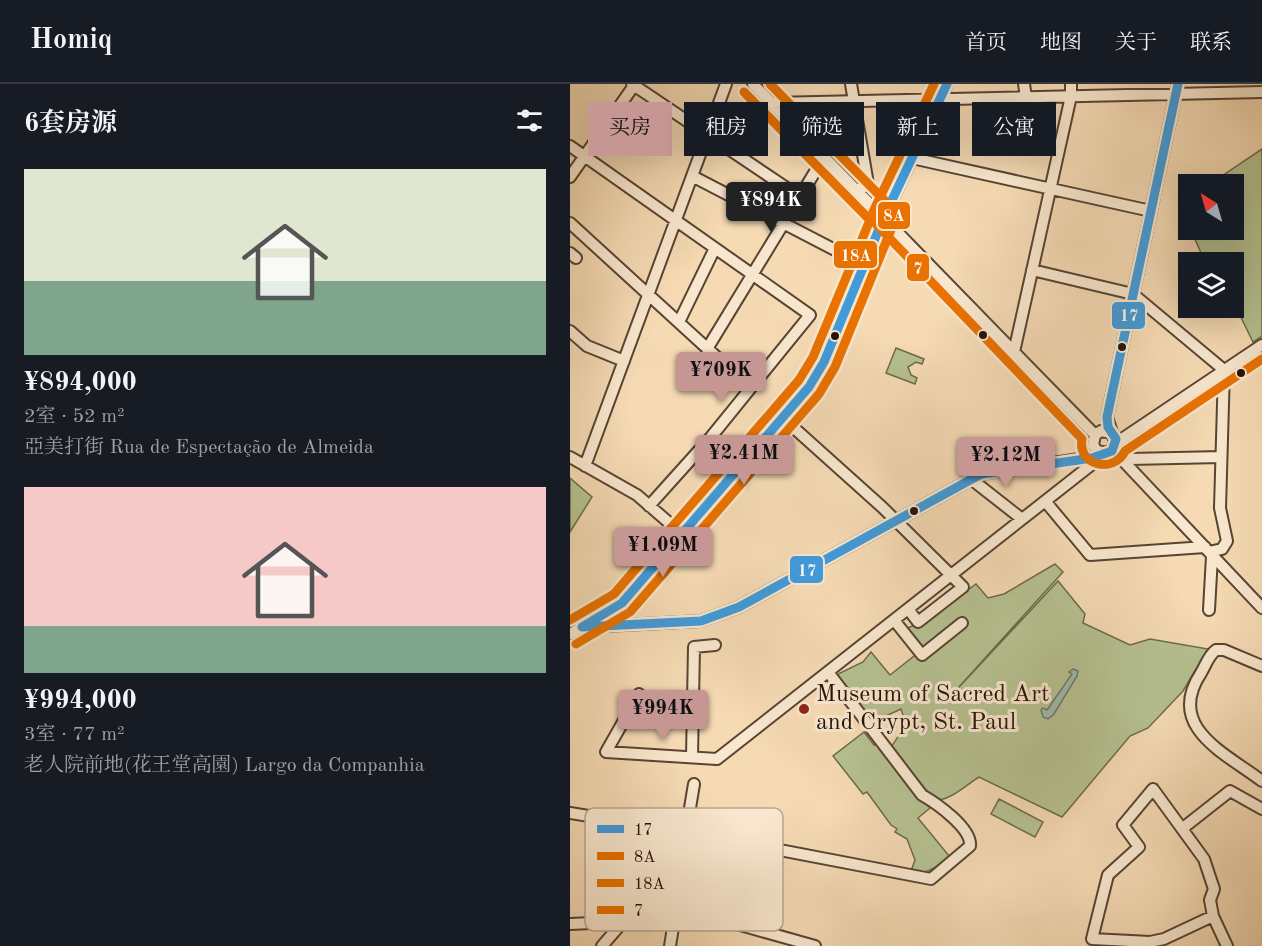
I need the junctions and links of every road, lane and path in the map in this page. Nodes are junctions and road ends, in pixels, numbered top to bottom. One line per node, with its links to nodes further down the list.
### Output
1 (634, 84): 16 (street); 20 (street)
2 (726, 84): 14 (street)
3 (753, 84): 15 (street)
4 (850, 84): 13 (street)
5 (947, 84): 12 (street)
6 (1024, 84): 11 (street)
7 (1071, 84): 10 (street)
8 (1177, 89): 9 (street); 10 (street); 28 (street)
9 (1262, 92)
10 (1071, 96): 11 (street); 25 (street)
11 (1026, 97): 12 (street)
12 (940, 99): 13 (street); 22 (street)
13 (853, 101): 15 (street); 26 (street)
14 (719, 102)
15 (772, 103): 21 (street)
16 (684, 118)
17 (570, 147): 20 (street)
18 (699, 156): 23 (street)
19 (739, 156): 27 (street)
20 (584, 157): 24 (street); 30 (street)
21 (824, 157): 26 (street); 27 (street)
22 (912, 158): 25 (street); 29 (street)
23 (692, 176): 30 (street); 32 (street)
24 (570, 177)
25 (1050, 188): 28 (street); 35 (street)
26 (856, 189): 29 (street)
27 (800, 197): 32 (street)
28 (1151, 211): 37 (street)
29 (884, 217): 34 (street); 43 (street)
30 (675, 221): 33 (street); 38 (street)
31 (570, 223): 38 (street)
32 (784, 223): 34 (street); 36 (street)
33 (715, 248): 36 (street); 39 (street)
34 (864, 265): 48 (street)
35 (1032, 270): 37 (street); 43 (street)
36 (752, 275): 42 (street); 57 (street)
37 (1133, 294): 45 (street); 47 (street)
38 (648, 295): 39 (street); 44 (street)
39 (678, 322): 42 (street)
40 (570, 332): 44 (street)
41 (1262, 345): 45 (street)
42 (707, 349): 46 (street)
43 (1014, 352): 49 (street)
44 (624, 361): 54 (street)
45 (1224, 370): 51 (street); 53 (street)
46 (740, 383)
47 (1108, 412): 49 (street); 51 (street)
48 (784, 419): 59 (street); 60 (street)
49 (1080, 419): 50 (street)
50 (1095, 435): 51 (street); 51 (street)
51 (1111, 447): 53 (street); 55 (street); 56 (street); 61 (street)
52 (570, 457): 54 (street)
53 (1221, 457): 61 (street)
54 (585, 466): 57 (street)
55 (971, 479): 58 (street); 59 (street)
56 (1045, 501): 58 (street); 61 (street)
57 (649, 506): 60 (street)
58 (1022, 519): 62 (street)
59 (894, 522): 62 (street); 69 (street)
60 (682, 534): 63 (street)
61 (1209, 552): 64 (street); 66 (street)
62 (952, 574): 65 (street); 65 (street)
63 (621, 603): 69 (street); 70 (street)
64 (1262, 608)
65 (908, 609): 67 (street)
66 (1209, 610)
67 (894, 620): 68 (street); 74 (street)
68 (962, 623)
69 (627, 625): 70 (street)
70 (582, 627): 71 (street)
71 (570, 634)
72 (715, 645): 76 (street)
73 (1262, 666): 77 (street)
74 (828, 672): 76 (street); 84 (street)
75 (639, 694): 76 (street)
76 (692, 757)
77 (1262, 781)
78 (694, 784): 79 (street)
79 (690, 808)
80 (1262, 809): 83 (street)
81 (570, 813): 82 (street)
82 (585, 815)
83 (1183, 828): 85 (street); 85 (street)
84 (783, 851)
85 (1213, 916): 91 (street)
86 (585, 923): 87 (street)
87 (570, 924)
88 (614, 931): 92 (street)
89 (672, 931): 93 (street)
90 (766, 931): 94 (street)
91 (1226, 943): 95 (street)
92 (602, 946)
93 (670, 946)
94 (815, 946)
95 (1213, 946)

